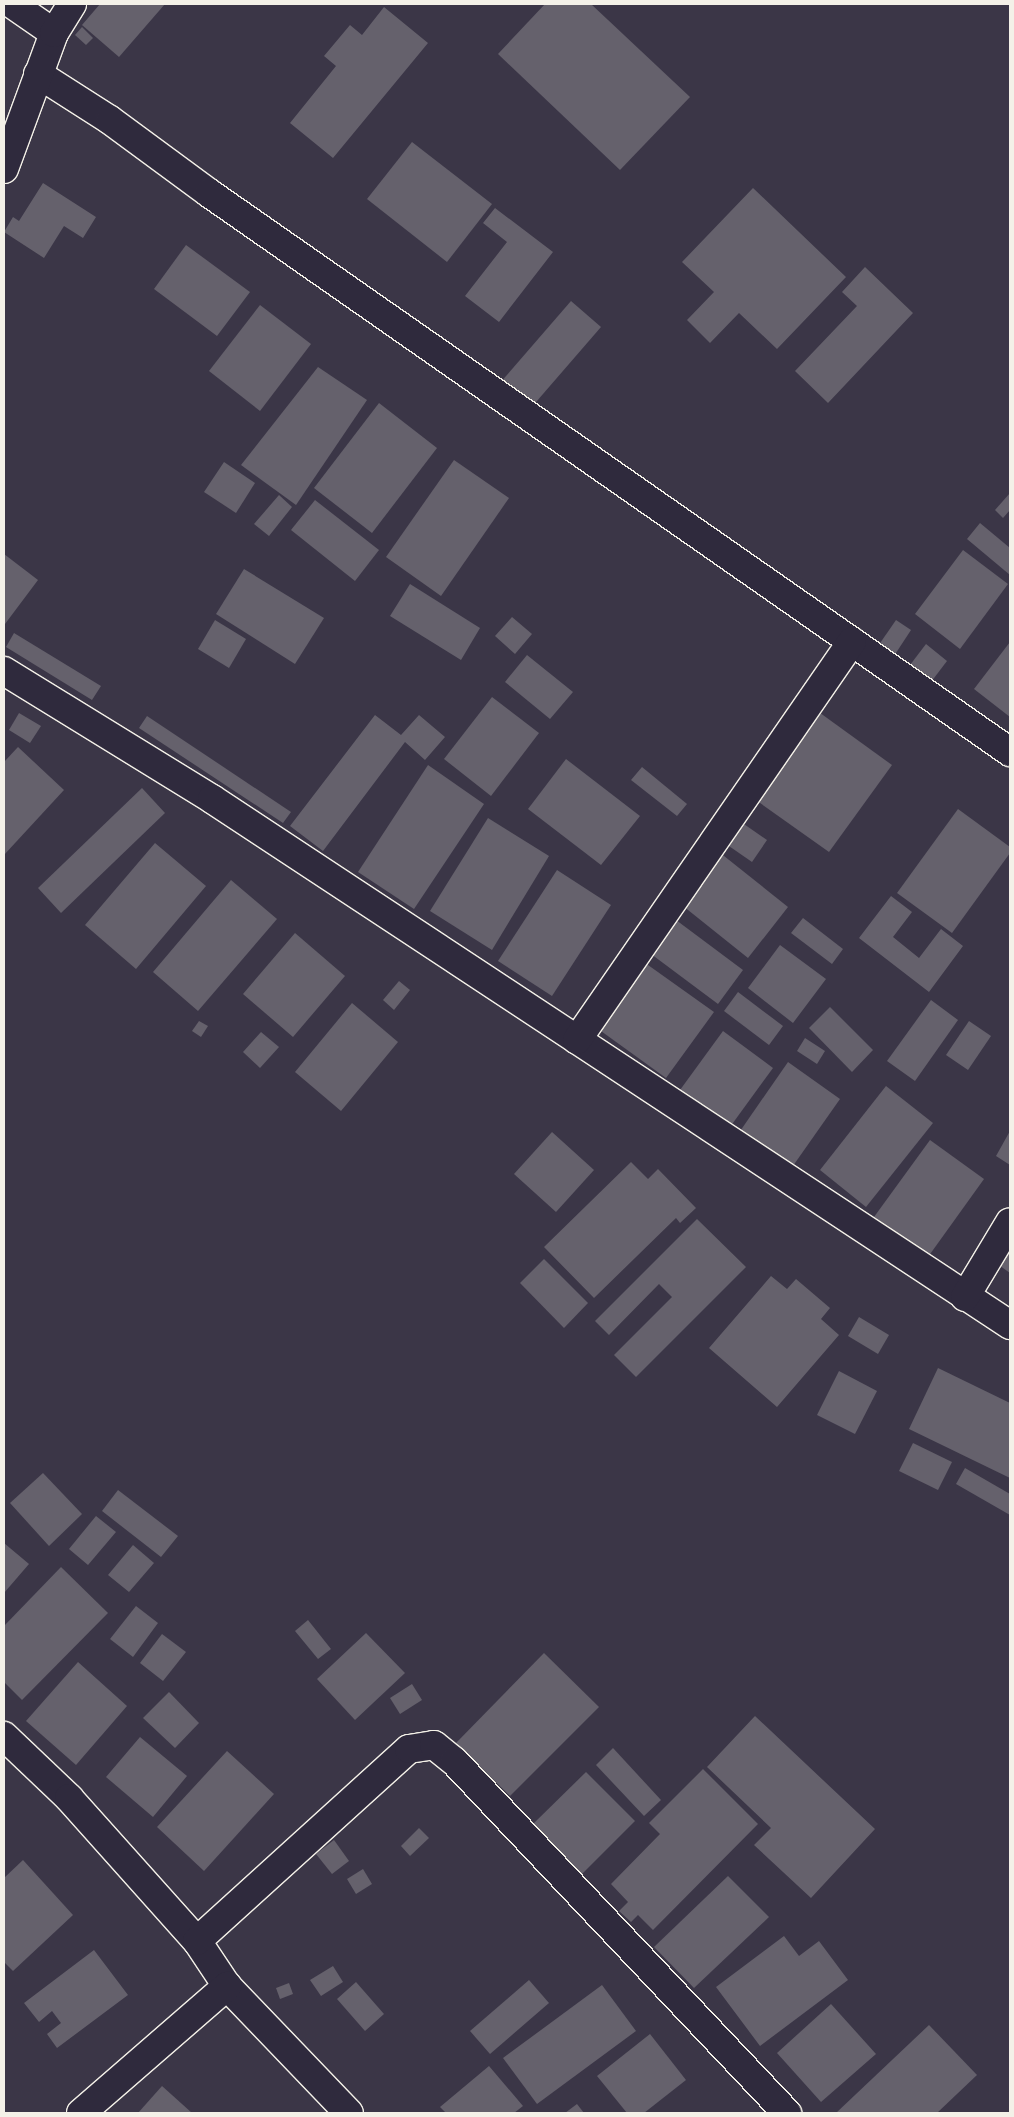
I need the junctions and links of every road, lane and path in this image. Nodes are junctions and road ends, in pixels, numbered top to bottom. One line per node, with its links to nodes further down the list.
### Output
1 (12, 4): 3 (street)
2 (72, 4): 3 (street)
3 (54, 33): 4 (street)
4 (38, 74): 5 (street); 6 (street)
5 (4, 169)
6 (852, 642): 8 (street); 9 (street)
7 (4, 671): 9 (street)
8 (1010, 752)
9 (577, 1040): 11 (street)
10 (1010, 1222): 11 (street)
11 (965, 1297): 12 (street)
12 (1010, 1325)
13 (4, 1736): 14 (street)
14 (197, 1941): 15 (street); 18 (street)
15 (227, 1986): 16 (street); 17 (street)
16 (81, 2113)
17 (349, 2113)
18 (787, 2113)

